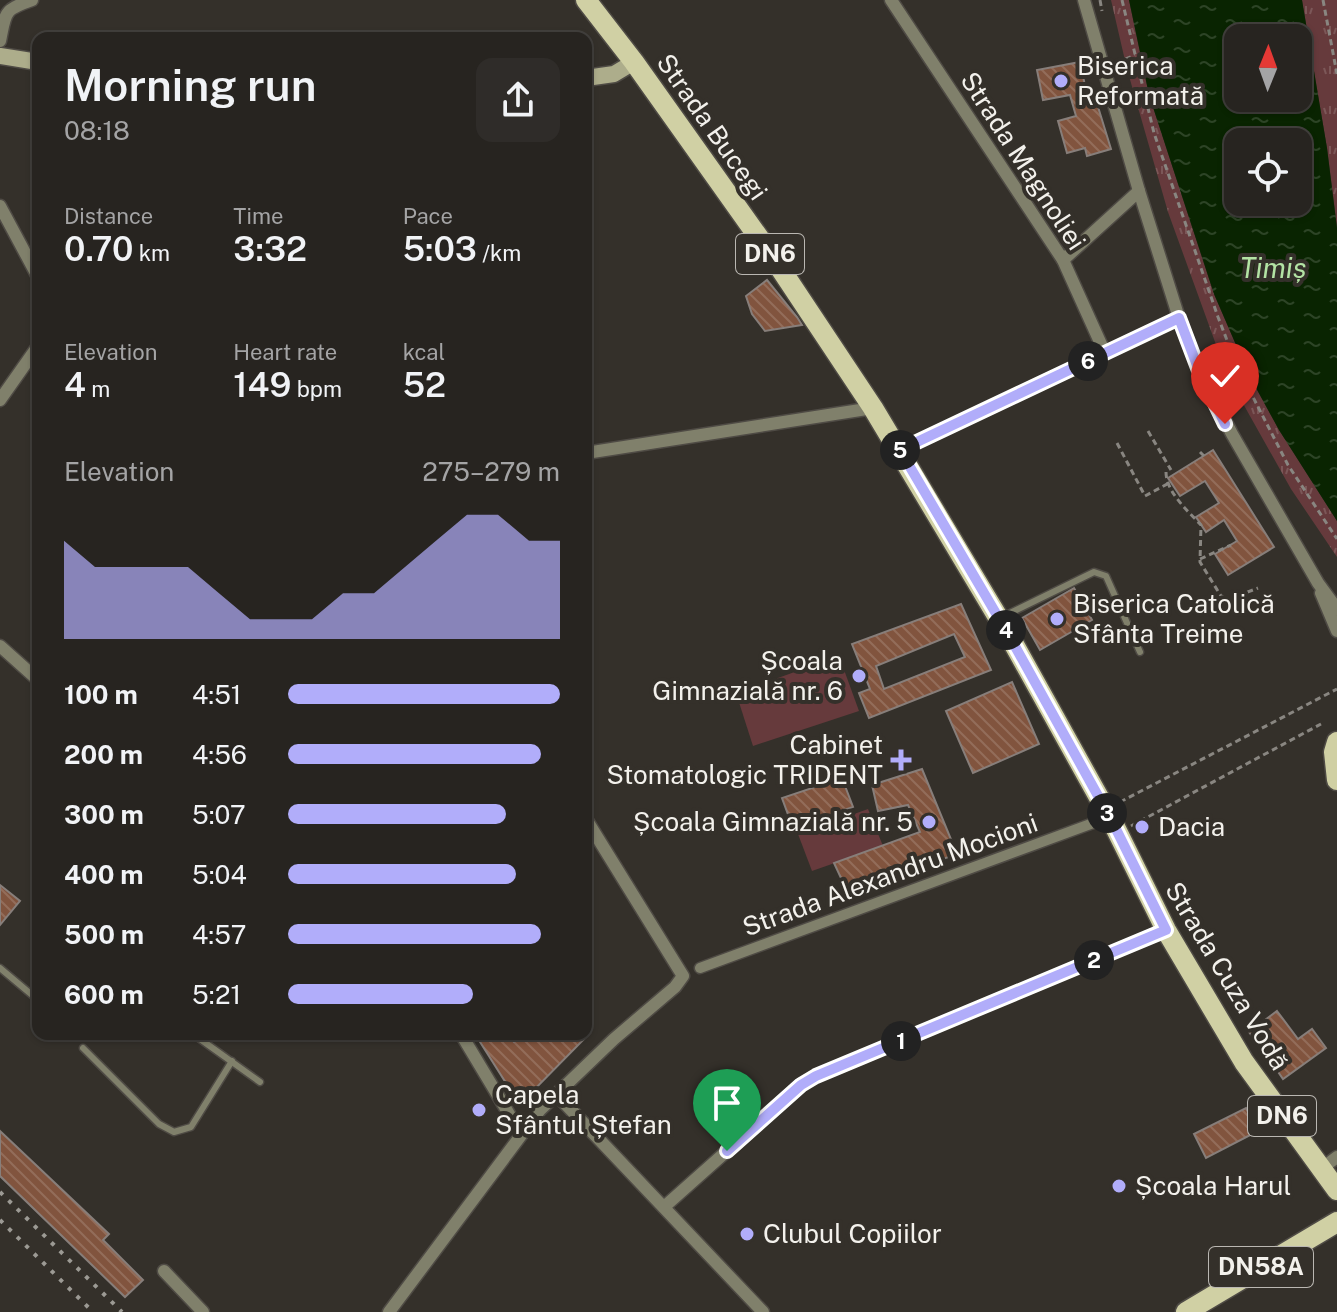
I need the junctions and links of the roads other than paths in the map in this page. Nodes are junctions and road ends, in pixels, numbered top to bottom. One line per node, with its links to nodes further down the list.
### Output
1 (32, 0): 5 (street)
2 (586, 0): 8 (main road, Strada Bucegi / DN6)
3 (891, 0): 12 (street, Strada Magnoliei)
4 (1084, 0): 10 (street)
5 (0, 41)
6 (0, 56): 7 (main road)
7 (32, 61)
8 (634, 62): 9 (main road); 18 (main road, Strada Bucegi / DN6)
9 (592, 77)
10 (1139, 191): 12 (street); 14 (street)
11 (0, 206): 13 (street)
12 (1063, 260): 15 (street, Strada Magnoliei)
13 (32, 266)
14 (1179, 318): 15 (street); 21 (street)
15 (1105, 353): 19 (street)
16 (32, 355): 17 (street)
17 (0, 400)
18 (873, 408): 19 (main road, Strada Bucegi / DN6); 20 (street)
19 (900, 450): 23 (main road, Strada Bucegi / DN6)
20 (592, 452)
21 (1318, 583): 22 (street); 24 (street)
22 (1337, 609)
23 (999, 618): 26 (lane); 30 (main road, Strada Bucegi / DN6)
24 (1337, 631)
25 (0, 646): 27 (street)
26 (1140, 652)
27 (32, 675)
28 (1337, 742): 29 (main road)
29 (1337, 780)
30 (1114, 818): 32 (main road, Strada Cuza Vodă / DN6); 34 (street, Strada Alexandru Mocioni)
31 (592, 829): 41 (street)
32 (1166, 930): 43 (main road, Strada Cuza Vodă / DN6); 45 (street)
33 (0, 968): 35 (lane)
34 (700, 968)
35 (32, 995)
36 (202, 1040): 39 (lane)
37 (465, 1040): 42 (street)
38 (83, 1048): 39 (lane)
39 (232, 1061): 40 (lane)
40 (260, 1082)
41 (556, 1094): 42 (street); 45 (street)
42 (521, 1134): 49 (street)
43 (1329, 1163): 44 (main road, Strada Cuza Vodă / DN6)
44 (1337, 1190)
45 (664, 1207): 50 (street)
46 (1337, 1222): 51 (main road, DN58A)
47 (164, 1271): 48 (street)
48 (203, 1312)
49 (389, 1312)
50 (763, 1312)
51 (1186, 1312)

